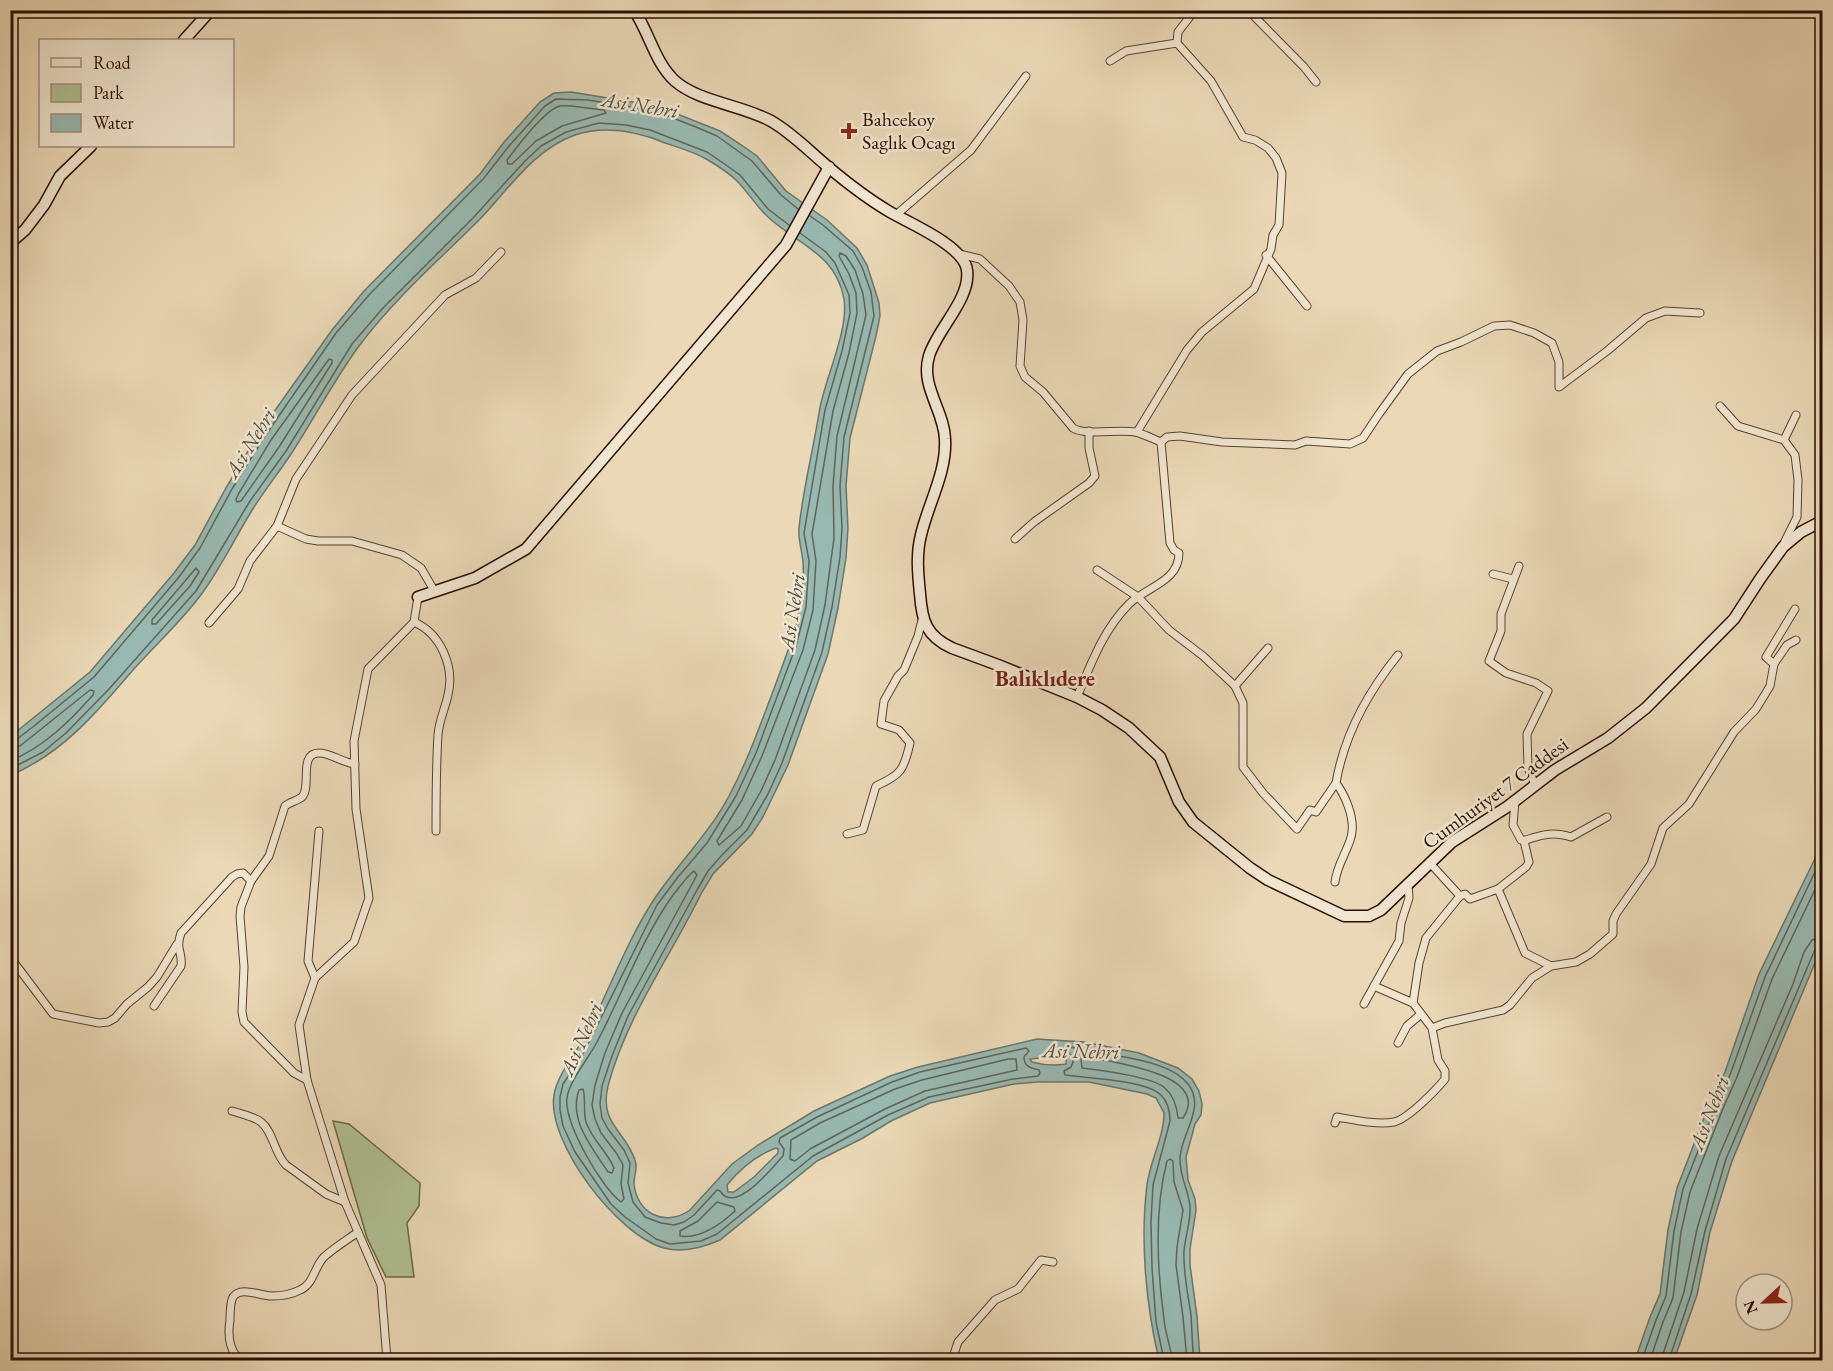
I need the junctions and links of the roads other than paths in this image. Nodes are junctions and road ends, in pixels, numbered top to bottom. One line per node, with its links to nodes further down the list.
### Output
1 (211, 10): 5 (main road)
2 (634, 10): 11 (main road)
3 (1195, 10): 6 (street)
4 (1248, 10): 9 (street)
5 (185, 39)
6 (1177, 43): 7 (street); 16 (street)
7 (1110, 61)
8 (1026, 75): 12 (street)
9 (1316, 82)
10 (90, 147): 13 (main road)
11 (829, 168): 12 (main road); 33 (main road)
12 (896, 215): 15 (main road)
13 (10, 243)
14 (501, 252): 26 (street)
15 (959, 254): 21 (street); 37 (main road, Cumhuriyet 7 Caddesi)
16 (1266, 255): 17 (street); 22 (street)
17 (1307, 306)
18 (1700, 313): 24 (street)
19 (1720, 406): 23 (street)
20 (1796, 415): 23 (street)
21 (1089, 431): 22 (street); 27 (street)
22 (1137, 432): 24 (street)
23 (1784, 440): 28 (street)
24 (1161, 442): 35 (street)
25 (1822, 521): 28 (main road, Cumhuriyet 7 Caddesi)
26 (277, 526): 33 (street); 39 (street)
27 (1015, 539)
28 (1783, 547): 48 (main road, Cumhuriyet 7 Caddesi)
29 (1519, 566): 32 (street)
30 (1097, 570): 35 (street)
31 (1493, 574): 32 (street)
32 (1513, 579): 48 (street)
33 (435, 592): 34 (main road)
34 (418, 597): 38 (street)
35 (1138, 597): 44 (street); 45 (street)
36 (1795, 609): 43 (street)
37 (923, 616): 45 (main road, Cumhuriyet 7 Caddesi); 53 (street)
38 (414, 622): 46 (street); 52 (street)
39 (209, 623)
40 (1796, 640): 43 (street)
41 (1268, 648): 44 (street)
42 (1398, 655): 47 (street)
43 (1774, 664): 63 (street)
44 (1235, 686): 47 (street)
45 (1077, 697): 58 (main road, Cumhuriyet 7 Caddesi)
46 (355, 764): 56 (street); 64 (street)
47 (1336, 783): 57 (street)
48 (1535, 785): 49 (main road, Cumhuriyet 7 Caddesi)
49 (1515, 801): 54 (street); 55 (main road, Cumhuriyet 7 Caddesi)
50 (1607, 817): 54 (street)
51 (319, 831): 64 (street)
52 (436, 831)
53 (847, 834)
54 (1524, 841): 59 (street)
55 (1429, 862): 58 (main road, Cumhuriyet 7 Caddesi); 60 (street)
56 (251, 881): 61 (street); 72 (street)
57 (1335, 882)
58 (1408, 885): 65 (street)
59 (1498, 889): 60 (street); 63 (street)
60 (1460, 896): 66 (street)
61 (177, 944): 62 (street); 68 (street)
62 (10, 957)
63 (1551, 966): 70 (street)
64 (315, 978): 72 (street)
65 (1374, 986): 66 (street); 67 (street)
66 (1413, 1003): 69 (street)
67 (1364, 1004)
68 (154, 1006)
69 (1421, 1014): 70 (street); 71 (street)
70 (1432, 1028): 74 (street)
71 (1398, 1043)
72 (307, 1080): 75 (street)
73 (232, 1111): 75 (street)
74 (1335, 1123)
75 (345, 1202): 76 (street)
76 (358, 1233): 78 (street); 79 (street)
77 (1053, 1262): 80 (street)
78 (236, 1356)
79 (387, 1360)
80 (952, 1360)

